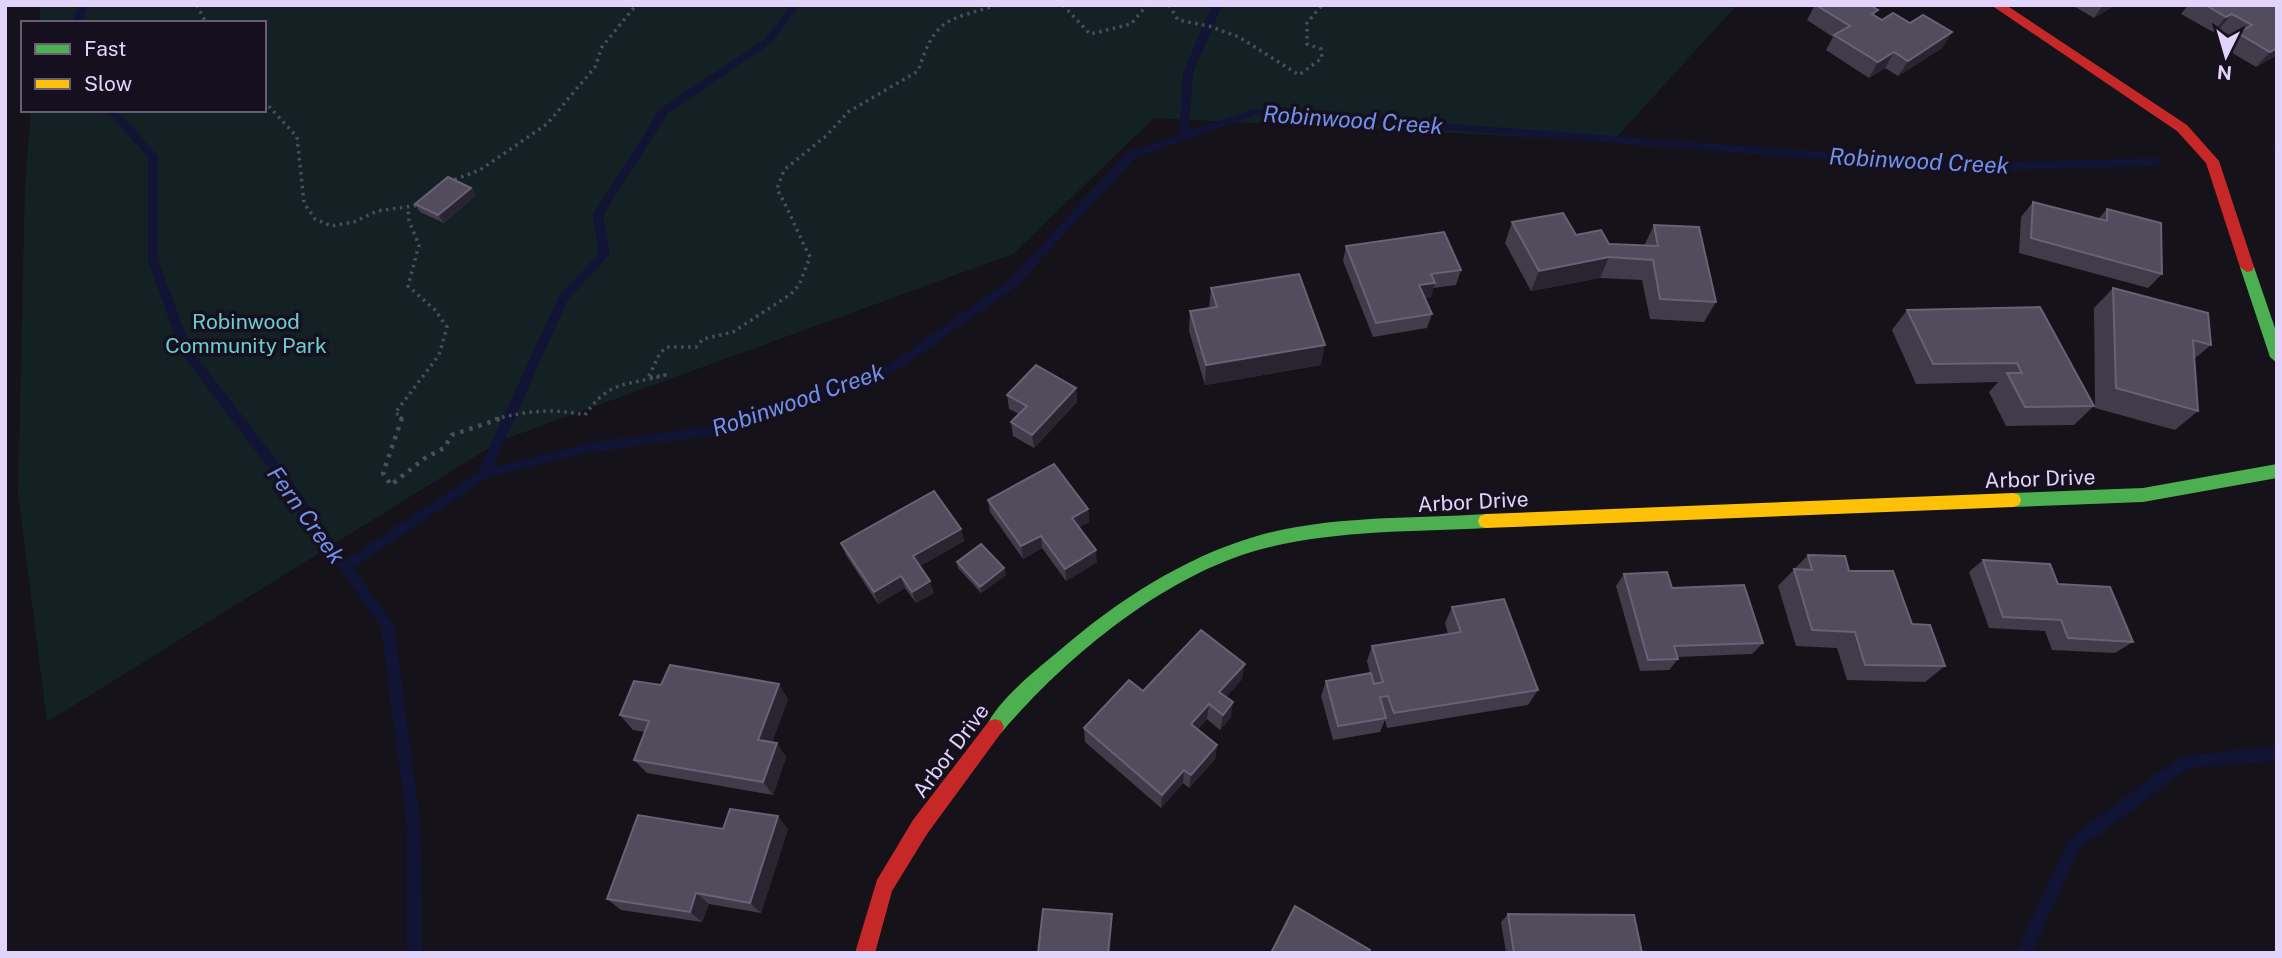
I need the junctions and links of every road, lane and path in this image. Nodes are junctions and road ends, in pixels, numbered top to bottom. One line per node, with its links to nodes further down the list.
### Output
1 (197, 5): 9 (path)
2 (636, 5): 11 (path)
3 (997, 5): 13 (path)
4 (1063, 5): 5 (path)
5 (1147, 5)
6 (1169, 5): 7 (path)
7 (1322, 5)
8 (1997, 5): 14 (street)
9 (205, 21)
10 (266, 103): 13 (path)
11 (439, 188)
12 (425, 201): 13 (path)
13 (408, 208)
14 (2277, 358)
15 (2277, 471): 16 (street, Arbor Drive)
16 (865, 953)

